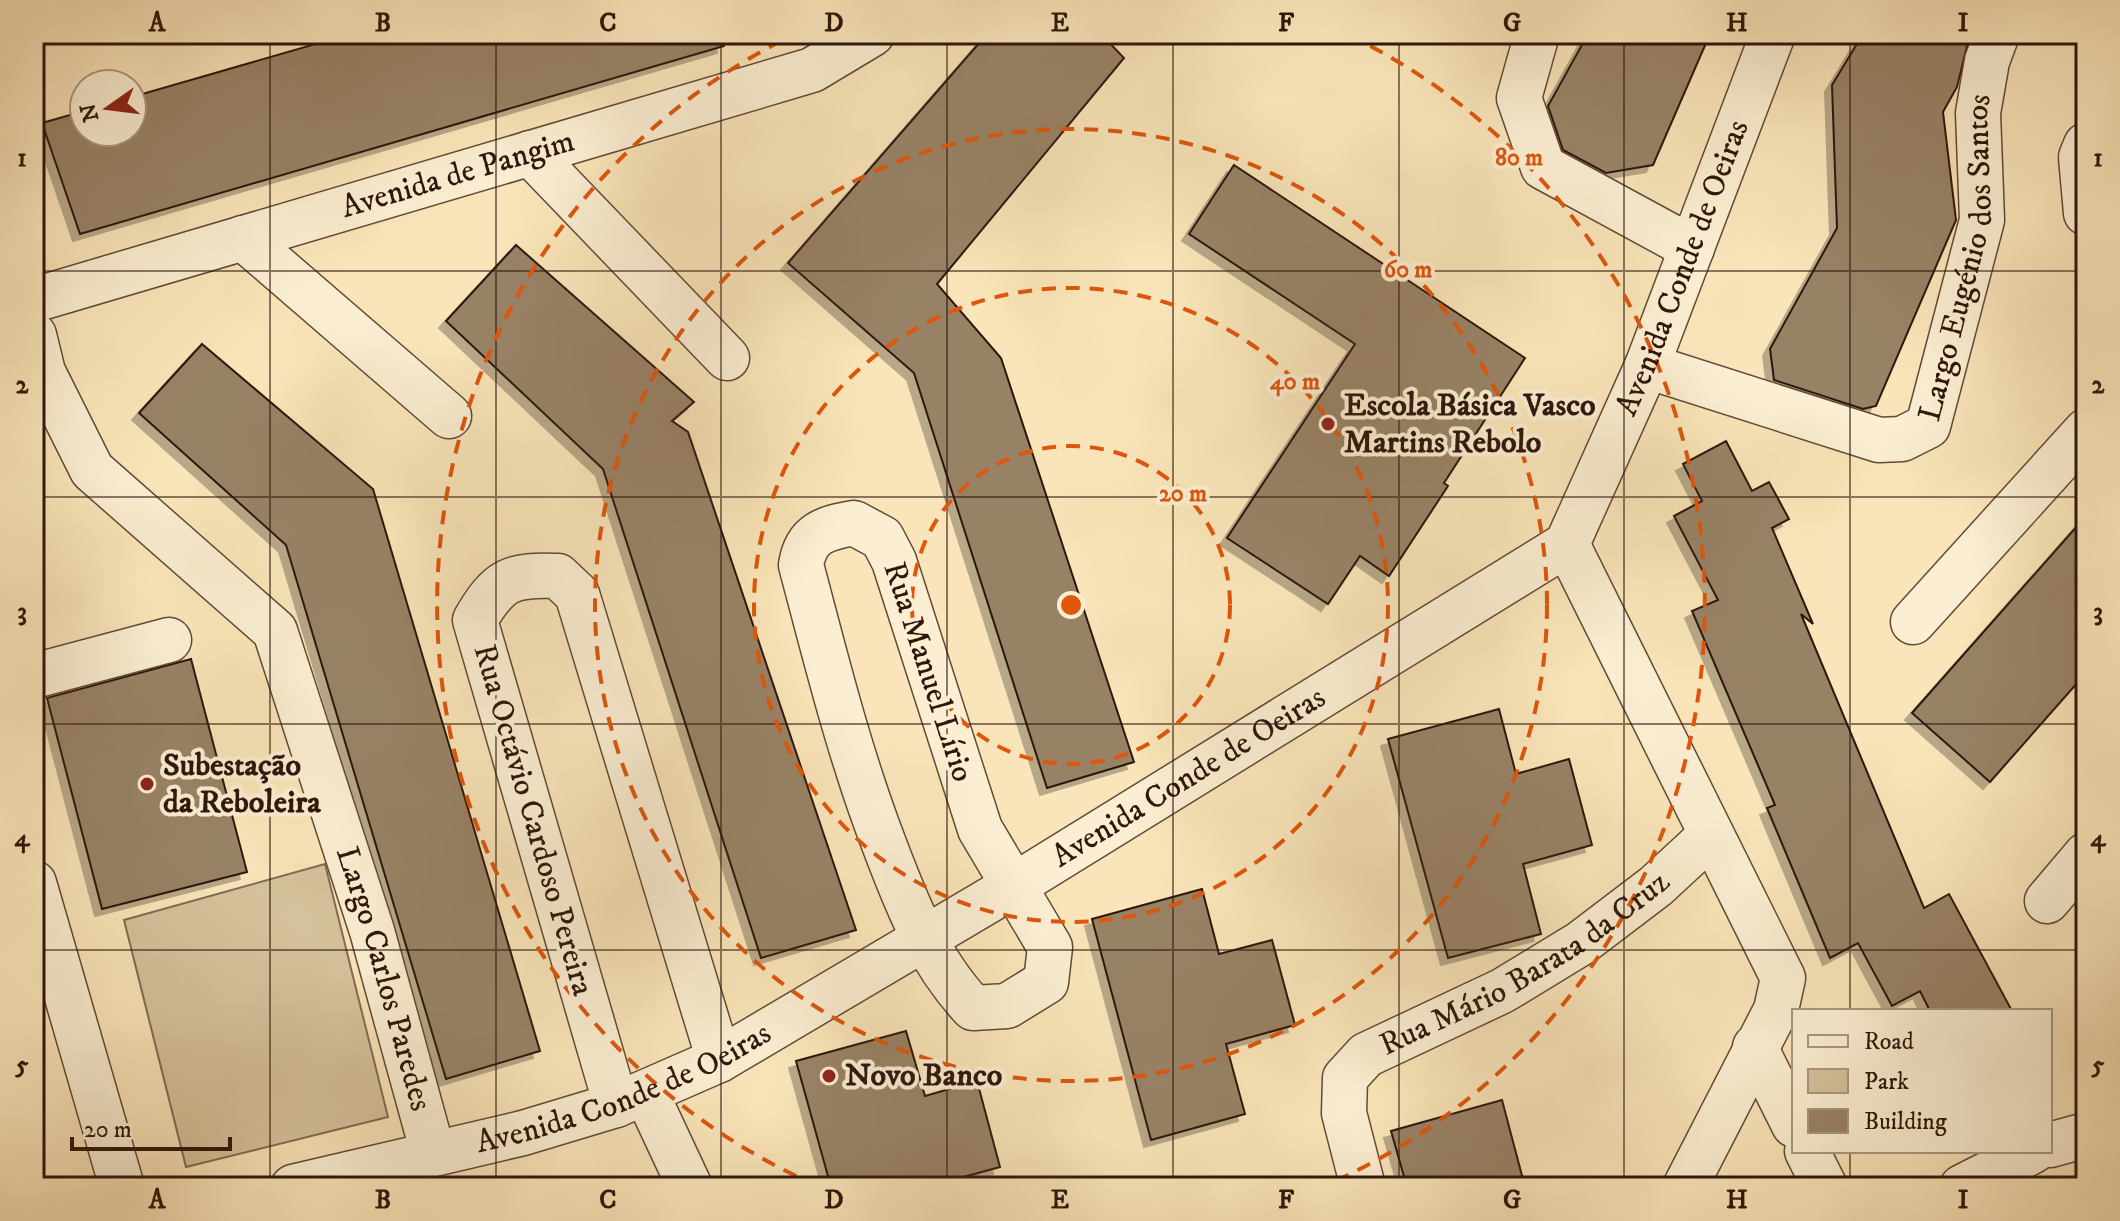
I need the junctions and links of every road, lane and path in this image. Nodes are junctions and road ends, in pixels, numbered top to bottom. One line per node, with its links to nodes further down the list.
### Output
1 (872, 34): 6 (street, Avenida de Pangim)
2 (1537, 34): 9 (street)
3 (1773, 34): 9 (street, Avenida Conde de Oeiras)
4 (1997, 34): 12 (street, Largo Eugénio dos Santos)
5 (2086, 145): 7 (street)
6 (530, 153): 8 (street, Avenida de Pangim); 11 (street)
7 (2086, 213)
8 (243, 238): 10 (street, Avenida de Pangim); 13 (street)
9 (1692, 248): 12 (street, Avenida Conde de Oeiras)
10 (36, 302): 31 (street, Largo Carlos Paredes)
11 (727, 358)
12 (1647, 366): 15 (street, Avenida Conde de Oeiras)
13 (449, 416)
14 (2086, 431): 16 (street)
15 (1567, 544): 19 (street); 22 (street, Avenida Conde de Oeiras)
16 (1913, 622)
17 (169, 640): 18 (street)
18 (34, 676)
19 (1711, 835): 25 (street); 37 (street, Rua Mário Barata da Cruz)
20 (2086, 855): 23 (street)
21 (34, 883): 34 (street)
22 (1015, 885): 24 (street, Avenida Conde de Oeiras); 24 (street, Rua Manuel Lírio); 24 (street, Rua Manuel Lírio)
23 (2047, 901)
24 (923, 941): 26 (street, Avenida Conde de Oeiras)
25 (1755, 1047): 28 (street); 38 (street)
26 (719, 1060): 27 (street, Avenida Conde de Oeiras); 27 (street, Rua Octávio Cardoso Pereira)
27 (631, 1099): 31 (street, Avenida Conde de Oeiras); 36 (street, Rua Octávio Cardoso Pereira)
28 (1792, 1121)
29 (2086, 1135): 30 (street)
30 (2052, 1144)
31 (433, 1153): 35 (street, Avenida Conde de Oeiras)
32 (1808, 1153): 39 (street)
33 (2029, 1153): 40 (street)
34 (122, 1187)
35 (293, 1187)
36 (690, 1187)
37 (1363, 1187)
38 (1685, 1187)
39 (1825, 1187)
40 (1962, 1187)

